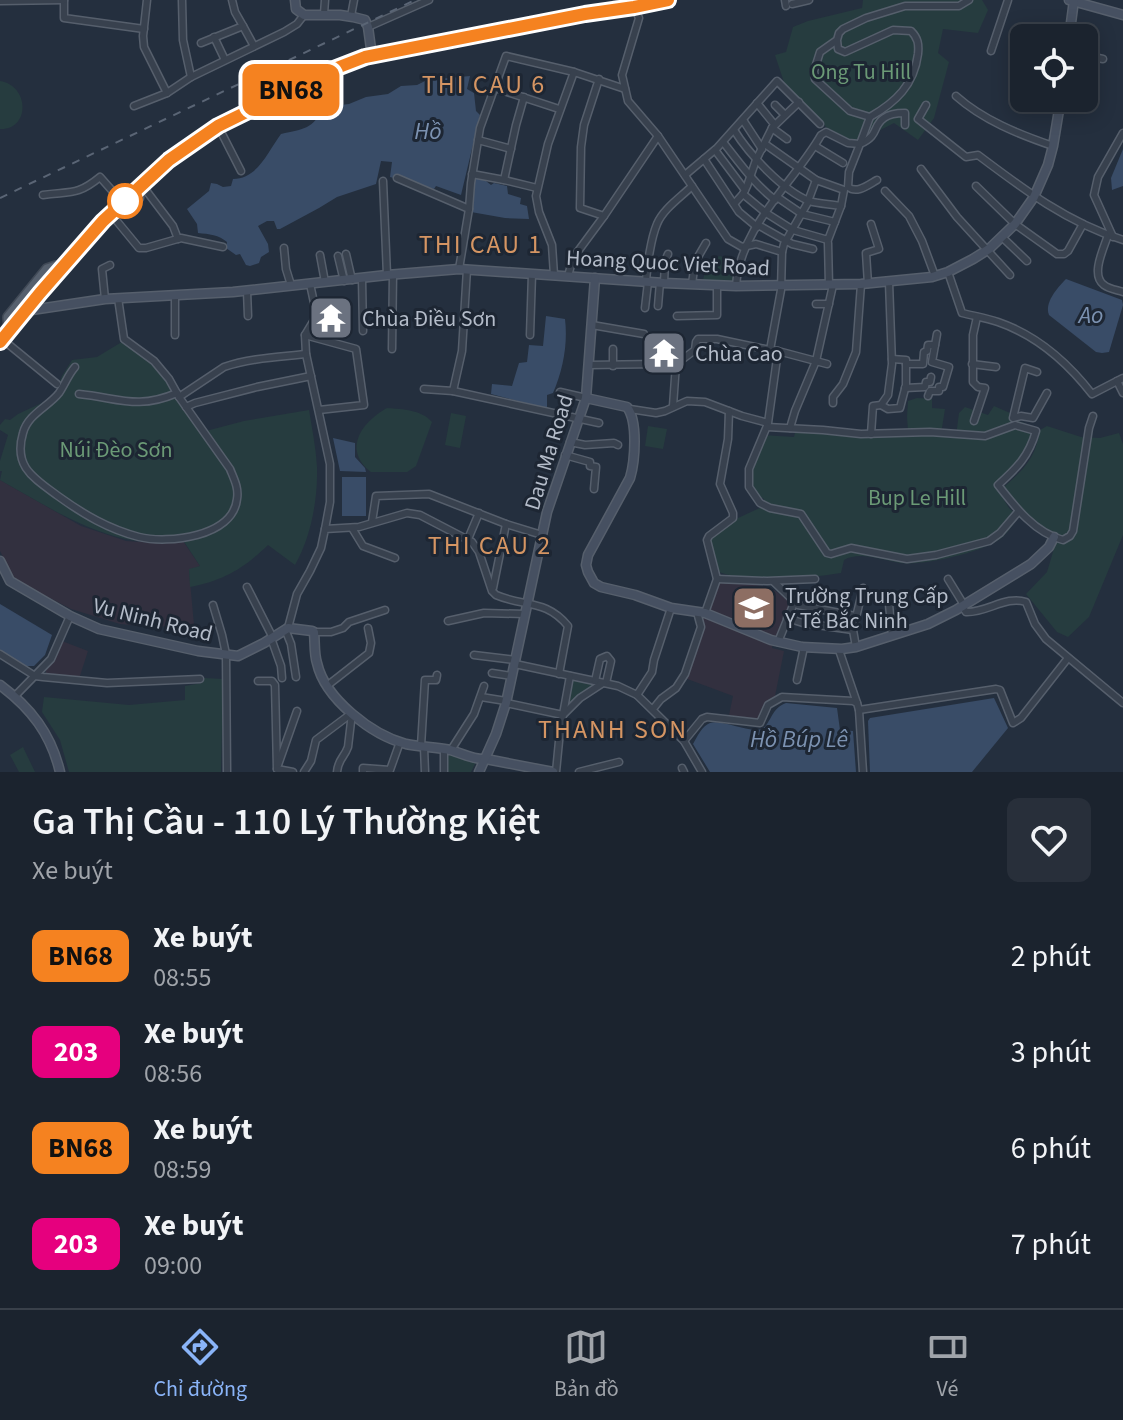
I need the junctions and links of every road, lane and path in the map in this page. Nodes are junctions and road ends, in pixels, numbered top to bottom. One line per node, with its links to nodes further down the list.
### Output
1 (64, 0): 16 (street); 28 (street)
2 (147, 0): 28 (street)
3 (182, 0): 39 (street)
4 (232, 0): 26 (street)
5 (295, 0): 22 (street)
6 (325, 0): 21 (street)
7 (354, 0): 24 (street)
8 (429, 0): 27 (street)
9 (624, 0): 19 (main road)
10 (668, 0): 17 (street)
11 (809, 0): 18 (street)
12 (969, 0): 30 (street)
13 (1008, 0): 33 (street)
14 (1072, 0): 20 (street); 25 (street)
15 (1111, 0): 20 (street)
16 (0, 1)
17 (632, 4): 19 (street); 42 (street)
18 (788, 4)
19 (602, 11): 34 (main road)
20 (1110, 11): 23 (street)
21 (324, 14): 22 (street); 24 (street)
22 (304, 15): 32 (street)
23 (1123, 15)
24 (351, 16): 27 (street)
25 (1070, 24)
26 (243, 26): 29 (street); 32 (street)
27 (368, 27): 34 (street)
28 (144, 29): 43 (street)
29 (214, 37): 31 (street); 37 (street)
30 (837, 40): 54 (street); 54 (street)
31 (201, 43)
32 (254, 46): 37 (street)
33 (991, 51)
34 (372, 56): 58 (main road)
35 (1098, 58): 36 (street)
36 (1103, 59)
37 (225, 60): 39 (street)
38 (574, 72): 40 (street); 41 (street); 51 (street)
39 (191, 77): 43 (street)
40 (599, 79): 42 (street); 104 (street)
41 (495, 88): 45 (street); 64 (street)
42 (625, 89): 62 (street)
43 (167, 93): 50 (street)
44 (956, 96): 68 (street)
45 (524, 97): 51 (street); 70 (street)
46 (799, 102): 47 (street); 53 (street); 56 (street)
47 (757, 103): 55 (street); 59 (street)
48 (775, 105): 53 (street)
49 (926, 105): 94 (street)
50 (134, 106)
51 (559, 109): 90 (street)
52 (1059, 112): 68 (street, Hoang Quoc Viet Road)
53 (785, 115): 59 (street)
54 (870, 117): 66 (street)
55 (743, 120): 60 (street); 69 (street)
56 (820, 124)
57 (905, 125): 66 (street)
58 (218, 126): 77 (street); 86 (main road)
59 (773, 126): 63 (street); 69 (street)
60 (734, 130): 65 (street); 73 (street)
61 (1123, 133): 111 (street)
62 (658, 136): 79 (street); 104 (street)
63 (787, 139)
64 (478, 140): 70 (street); 78 (street)
65 (723, 142): 71 (street); 80 (street)
66 (860, 144): 67 (street); 84 (street)
67 (815, 146): 74 (street); 75 (street)
68 (1053, 146): 94 (street, Hoang Quoc Viet Road)
69 (764, 147): 73 (street); 75 (street)
70 (511, 149): 82 (street)
71 (715, 150): 72 (street); 92 (street)
72 (704, 159): 79 (street); 98 (street)
73 (756, 160): 80 (street); 88 (street)
74 (843, 163)
75 (799, 168): 83 (street); 88 (street)
76 (921, 169): 122 (street)
77 (241, 171)
78 (472, 174): 82 (street); 100 (street)
79 (685, 175): 87 (street)
80 (750, 175): 92 (street); 95 (street)
81 (397, 178): 100 (street)
82 (504, 180): 90 (street)
83 (816, 180): 96 (street); 99 (street)
84 (877, 180)
85 (383, 181): 131 (street)
86 (141, 186): 97 (main road); 101 (street); 113 (street)
87 (692, 186): 119 (street); 141 (street)
88 (785, 186): 95 (street); 96 (street)
89 (976, 186): 107 (street)
90 (537, 188): 133 (street)
91 (885, 191): 136 (street)
92 (744, 192): 98 (street); 102 (street)
93 (43, 195): 97 (street)
94 (1034, 197): 107 (street, Hoang Quoc Viet Road); 108 (street)
95 (776, 198): 102 (street); 103 (street)
96 (808, 200): 99 (street); 103 (street)
97 (123, 203): 101 (main road)
98 (734, 204): 109 (street)
99 (841, 206): 105 (street)
100 (469, 209): 129 (street)
101 (112, 213): 113 (street); 160 (main road)
102 (766, 213): 109 (street); 110 (street)
103 (802, 214): 105 (street); 110 (street)
104 (604, 216): 135 (street)
105 (835, 222): 110 (street)
106 (871, 224): 146 (street)
107 (1015, 224): 108 (street); 112 (street, Hoang Quoc Viet Road)
108 (1083, 224): 111 (street)
109 (757, 226): 115 (street); 119 (street)
110 (793, 230): 115 (street)
111 (1111, 236): 114 (street); 153 (street)
112 (1002, 237): 122 (street, Hoang Quoc Viet Road); 127 (street)
113 (178, 239): 118 (street)
114 (1123, 240)
115 (786, 241): 121 (street); 123 (street)
116 (706, 243): 145 (street)
117 (828, 243): 150 (street)
118 (223, 247)
119 (745, 247): 123 (street); 151 (street)
120 (284, 248): 147 (street)
121 (813, 249)
122 (987, 250): 130 (street, Hoang Quoc Viet Road); 134 (street)
123 (782, 252): 149 (street)
124 (668, 254): 142 (street)
125 (320, 255): 140 (street)
126 (342, 255): 139 (street)
127 (1027, 261)
128 (110, 265): 156 (street)
129 (463, 269): 131 (street, Hoang Quoc Viet Road); 132 (street, Hoang Quoc Viet Road); 196 (street)
130 (948, 272): 136 (street, Hoang Quoc Viet Road); 164 (street)
131 (390, 274): 138 (street, Hoang Quoc Viet Road); 174 (street)
132 (532, 274): 133 (street, Hoang Quoc Viet Road); 172 (street)
133 (554, 275): 135 (street, Hoang Quoc Viet Road)
134 (1010, 275)
135 (568, 276): 137 (street, Hoang Quoc Viet Road)
136 (935, 276): 143 (street, Hoang Quoc Viet Road)
137 (595, 278): 141 (street, Hoang Quoc Viet Road); 165 (street, Dau Ma Road)
138 (362, 279): 139 (street, Hoang Quoc Viet Road); 166 (street)
139 (348, 280): 140 (street, Hoang Quoc Viet Road)
140 (325, 282): 144 (street, Hoang Quoc Viet Road)
141 (647, 282): 142 (street, Hoang Quoc Viet Road); 161 (street)
142 (662, 282): 145 (street, Hoang Quoc Viet Road); 159 (street)
143 (889, 282): 146 (street, Hoang Quoc Viet Road); 179 (street)
144 (310, 284): 147 (street, Hoang Quoc Viet Road); 171 (street)
145 (692, 284): 148 (street, Hoang Quoc Viet Road)
146 (865, 284): 150 (street, Hoang Quoc Viet Road); 204 (street)
147 (291, 285): 152 (street, Hoang Quoc Viet Road)
148 (717, 285): 151 (street, Hoang Quoc Viet Road); 163 (street)
149 (782, 285): 150 (street, Hoang Quoc Viet Road); 151 (street, Hoang Quoc Viet Road); 176 (street)
150 (831, 285): 158 (street)
151 (736, 286)
152 (247, 291): 154 (street, Hoang Quoc Viet Road); 162 (street)
153 (1123, 292)
154 (175, 295): 155 (street, Hoang Quoc Viet Road); 170 (street)
155 (118, 298): 156 (street, Hoang Quoc Viet Road); 201 (street)
156 (105, 299): 160 (street, Hoang Quoc Viet Road)
157 (816, 304): 158 (street)
158 (829, 304): 180 (street)
159 (658, 306)
160 (22, 308): 167 (main road)
161 (645, 308)
162 (248, 316)
163 (677, 316)
164 (977, 317): 184 (street); 192 (street)
165 (592, 325): 168 (street); 185 (street, Dau Ma Road)
166 (363, 331)
167 (4, 334): 193 (street)
168 (644, 334)
169 (937, 334): 173 (street)
170 (175, 335)
171 (305, 335): 178 (street); 209 (street)
172 (530, 335)
173 (935, 345): 183 (street); 202 (street)
174 (392, 349)
175 (613, 349): 186 (street)
176 (770, 350): 177 (street); 206 (street)
177 (778, 351): 180 (street); 215 (street)
178 (306, 354): 190 (street); 201 (street)
179 (892, 359): 183 (street); 205 (street)
180 (816, 361): 182 (street); 216 (street)
181 (658, 364): 186 (street)
182 (827, 364)
183 (906, 364): 194 (street)
184 (972, 364): 188 (street); 213 (street)
185 (589, 365): 186 (street); 203 (street, Dau Ma Road)
186 (613, 366)
187 (75, 367): 207 (street)
188 (996, 367)
189 (1037, 372): 198 (street)
190 (311, 376): 207 (street); 209 (street)
191 (931, 377): 194 (street)
192 (1120, 379): 199 (street)
193 (57, 384)
194 (905, 388): 205 (street)
195 (424, 389): 196 (street)
196 (453, 391): 212 (street)
197 (560, 392): 203 (street)
198 (1047, 393)
199 (1123, 393)
200 (79, 394): 201 (street)
201 (178, 395): 207 (street)
202 (928, 396)
203 (586, 398): 208 (street); 212 (street, Dau Ma Road)
204 (833, 403)
205 (881, 405): 217 (street)
206 (673, 406): 208 (street); 210 (street)
207 (186, 407)
208 (630, 409): 245 (street)
209 (319, 410): 227 (street)
210 (729, 411): 215 (street); 233 (street)
211 (1093, 416): 229 (street)
212 (579, 418): 214 (street); 218 (street, Dau Ma Road)
213 (974, 421)
214 (599, 423)
215 (768, 425): 216 (street); 222 (street)
216 (790, 428): 217 (street)
217 (871, 434): 222 (street)
218 (570, 442): 219 (street); 220 (street, Dau Ma Road)
219 (618, 445)
220 (565, 455): 221 (street); 228 (street, Dau Ma Road)
221 (594, 489)
222 (1018, 512): 229 (street)
223 (479, 513): 224 (street); 225 (street); 230 (street)
224 (372, 522): 226 (street); 230 (street)
225 (506, 524): 228 (street); 239 (street)
226 (352, 528): 227 (street); 231 (street)
227 (325, 529): 254 (street)
228 (542, 535): 241 (street, Dau Ma Road)
229 (1054, 537): 244 (street)
230 (468, 539): 239 (street)
231 (395, 558)
232 (0, 561): 249 (street, Vu Ninh Road)
233 (717, 579): 236 (street); 247 (street)
234 (815, 579): 236 (street)
235 (948, 579): 244 (street)
236 (772, 581): 242 (street)
237 (247, 587): 258 (street)
238 (863, 588): 250 (street)
239 (492, 591): 241 (street)
240 (888, 594): 257 (street)
241 (528, 602): 248 (street, Dau Ma Road); 269 (street)
242 (794, 603): 250 (street); 251 (street)
243 (213, 605): 264 (street)
244 (963, 606): 257 (street); 266 (street)
245 (671, 608): 247 (street); 283 (street)
246 (385, 610): 256 (street)
247 (701, 613): 259 (street); 289 (street)
248 (525, 614): 252 (street); 267 (street, Dau Ma Road)
249 (70, 616): 264 (street, Vu Ninh Road); 271 (street)
250 (855, 616): 255 (street)
251 (787, 618): 255 (street); 259 (street)
252 (448, 621)
253 (368, 628): 281 (street)
254 (286, 629): 256 (street); 258 (street, Vu Ninh Road); 274 (street)
255 (853, 630): 261 (street)
256 (314, 632): 281 (street)
257 (892, 635): 261 (street)
258 (272, 638): 264 (street, Vu Ninh Road); 275 (street)
259 (778, 642): 260 (street)
260 (804, 647): 262 (street); 277 (street)
261 (856, 647): 262 (street)
262 (839, 650): 288 (street)
263 (0, 654): 271 (street)
264 (226, 654): 302 (street)
265 (474, 655): 267 (street)
266 (1068, 658): 287 (street); 288 (street)
267 (515, 662): 269 (street); 272 (street, Dau Ma Road)
268 (492, 673): 272 (street)
269 (559, 674): 273 (street)
270 (437, 675): 295 (street)
271 (35, 676): 276 (street); 284 (street)
272 (512, 676): 286 (street, Dau Ma Road)
273 (570, 676): 279 (street); 292 (street)
274 (296, 677)
275 (282, 678)
276 (200, 679)
277 (797, 680)
278 (258, 681): 300 (street)
279 (601, 682): 283 (street); 292 (street)
280 (0, 685): 284 (street)
281 (328, 685): 291 (street)
282 (484, 686): 285 (street)
283 (637, 695): 289 (street)
284 (15, 696): 301 (street)
285 (481, 697): 286 (street); 296 (street)
286 (506, 702): 292 (street); 297 (street, Dau Ma Road)
287 (1123, 703)
288 (858, 707): 293 (street); 313 (street)
289 (653, 709): 293 (street)
290 (297, 711): 300 (street)
291 (352, 713): 294 (street); 304 (street); 305 (street)
292 (563, 715): 310 (street)
293 (684, 741): 312 (street)
294 (400, 742): 295 (street); 306 (street)
295 (423, 746): 296 (street); 307 (street)
296 (448, 750): 297 (street); 308 (street)
297 (486, 759): 299 (street); 309 (street, Dau Ma Road)
298 (619, 762): 311 (street)
299 (518, 769): 310 (street)
300 (276, 771): 303 (street)
301 (60, 772)
302 (227, 772)
303 (293, 772)
304 (304, 772)
305 (337, 772)
306 (363, 772)
307 (425, 772)
308 (444, 772)
309 (479, 772)
310 (555, 772)
311 (579, 772)
312 (702, 772)
313 (863, 772)

